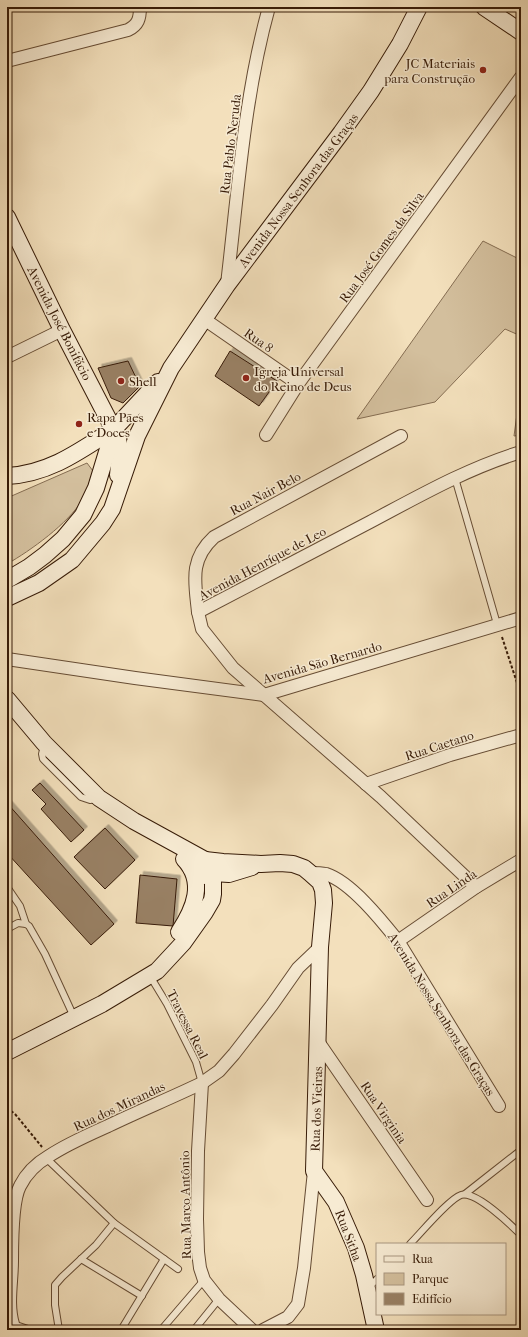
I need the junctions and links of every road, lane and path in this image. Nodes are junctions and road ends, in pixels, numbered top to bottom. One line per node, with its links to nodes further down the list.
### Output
1 (140, 7): 6 (street)
2 (269, 7): 9 (street, Rua Pablo Neruda)
3 (419, 7): 9 (main road, Avenida Nossa Senhora das Graças)
4 (484, 7): 5 (main road)
5 (521, 30)
6 (7, 61)
7 (521, 77): 14 (street, Rua José Gomes da Silva)
8 (7, 217): 11 (main road, Avenida José Bonifácio)
9 (227, 285): 10 (main road, Avenida Nossa Senhora das Graças)
10 (204, 319): 13 (main road, Avenida Nossa Senhora das Graças); 14 (street, Rua 8)
11 (62, 330): 12 (street); 15 (main road, Avenida José Bonifácio)
12 (7, 357)
13 (171, 368): 15 (main road, Avenida Nossa Senhora das Graças); 21 (main road, Avenida Nossa Senhora das Graças)
14 (298, 384): 16 (street, Rua José Gomes da Silva)
15 (114, 429): 19 (main road); 21 (main road, Avenida José Bonifácio); 22 (main road, Avenida Nossa Senhora das Graças)
16 (266, 435)
17 (401, 436): 24 (street, Rua Nair Belo)
18 (521, 452): 20 (street, Avenida Henríque de Leo)
19 (7, 476)
20 (455, 478): 24 (street, Avenida Henríque de Leo); 26 (lane)
21 (116, 499): 23 (main road, Avenida Nossa Senhora das Graças)
22 (7, 580)
23 (7, 598)
24 (198, 612): 28 (street, Avenida Henríque de Leo)
25 (521, 618): 26 (street, Avenida São Bernardo)
26 (498, 624): 28 (street, Avenida São Bernardo); 29 (path)
27 (7, 659): 28 (street, Avenida São Bernardo)
28 (264, 695): 32 (street, Avenida Henríque de Leo)
29 (521, 695)
30 (7, 700): 34 (main road, Avenida Nossa Senhora das Graças)
31 (521, 735): 32 (street, Rua Caetano)
32 (366, 784): 37 (street, Avenida Henríque de Leo)
33 (521, 860): 37 (street, Rua Linda)
34 (201, 870): 35 (main road, Avenida Nossa Senhora das Graças); 42 (main road)
35 (310, 873): 40 (street, Avenida Nossa Senhora das Graças); 41 (main road, Rua dos Vieiras)
36 (7, 887): 38 (lane)
37 (476, 887): 40 (street, Rua Linda)
38 (26, 924): 39 (lane); 43 (lane)
39 (7, 929)
40 (398, 941): 47 (street, Avenida Nossa Senhora das Graças)
41 (320, 947): 44 (main road, Rua dos Vieiras); 46 (street, Rua dos Mirandas)
42 (150, 976): 43 (main road); 46 (lane, Travessa Real)
43 (75, 1018): 45 (main road)
44 (318, 1040): 51 (main road, Rua dos Vieiras); 53 (street, Rua Virginia)
45 (7, 1052)
46 (202, 1083): 50 (street, Rua dos Mirandas); 60 (street, Rua Marco Antônio)
47 (499, 1106)
48 (7, 1108): 50 (path)
49 (521, 1150): 52 (lane)
50 (47, 1157): 54 (lane); 64 (street, Rua dos Mirandas)
51 (314, 1171): 61 (main road, Rua Sitha); 71 (street, Rua dos Vieiras)
52 (465, 1194): 55 (lane); 56 (lane)
53 (427, 1200)
54 (114, 1223): 57 (lane); 58 (lane)
55 (521, 1235)
56 (411, 1243)
57 (81, 1259): 62 (lane); 66 (lane)
58 (164, 1259): 59 (lane); 62 (lane)
59 (178, 1269)
60 (204, 1280): 63 (street, Rua Marco Antônio); 68 (lane)
61 (372, 1284): 72 (main road, Rua Sitha)
62 (142, 1296): 67 (lane)
63 (219, 1299): 69 (lane); 70 (street, Rua Marco Antônio)
64 (11, 1327): 65 (lane)
65 (31, 1330)
66 (59, 1330)
67 (121, 1330)
68 (161, 1330)
69 (194, 1330)
70 (252, 1330)
71 (263, 1330)
72 (376, 1330)

